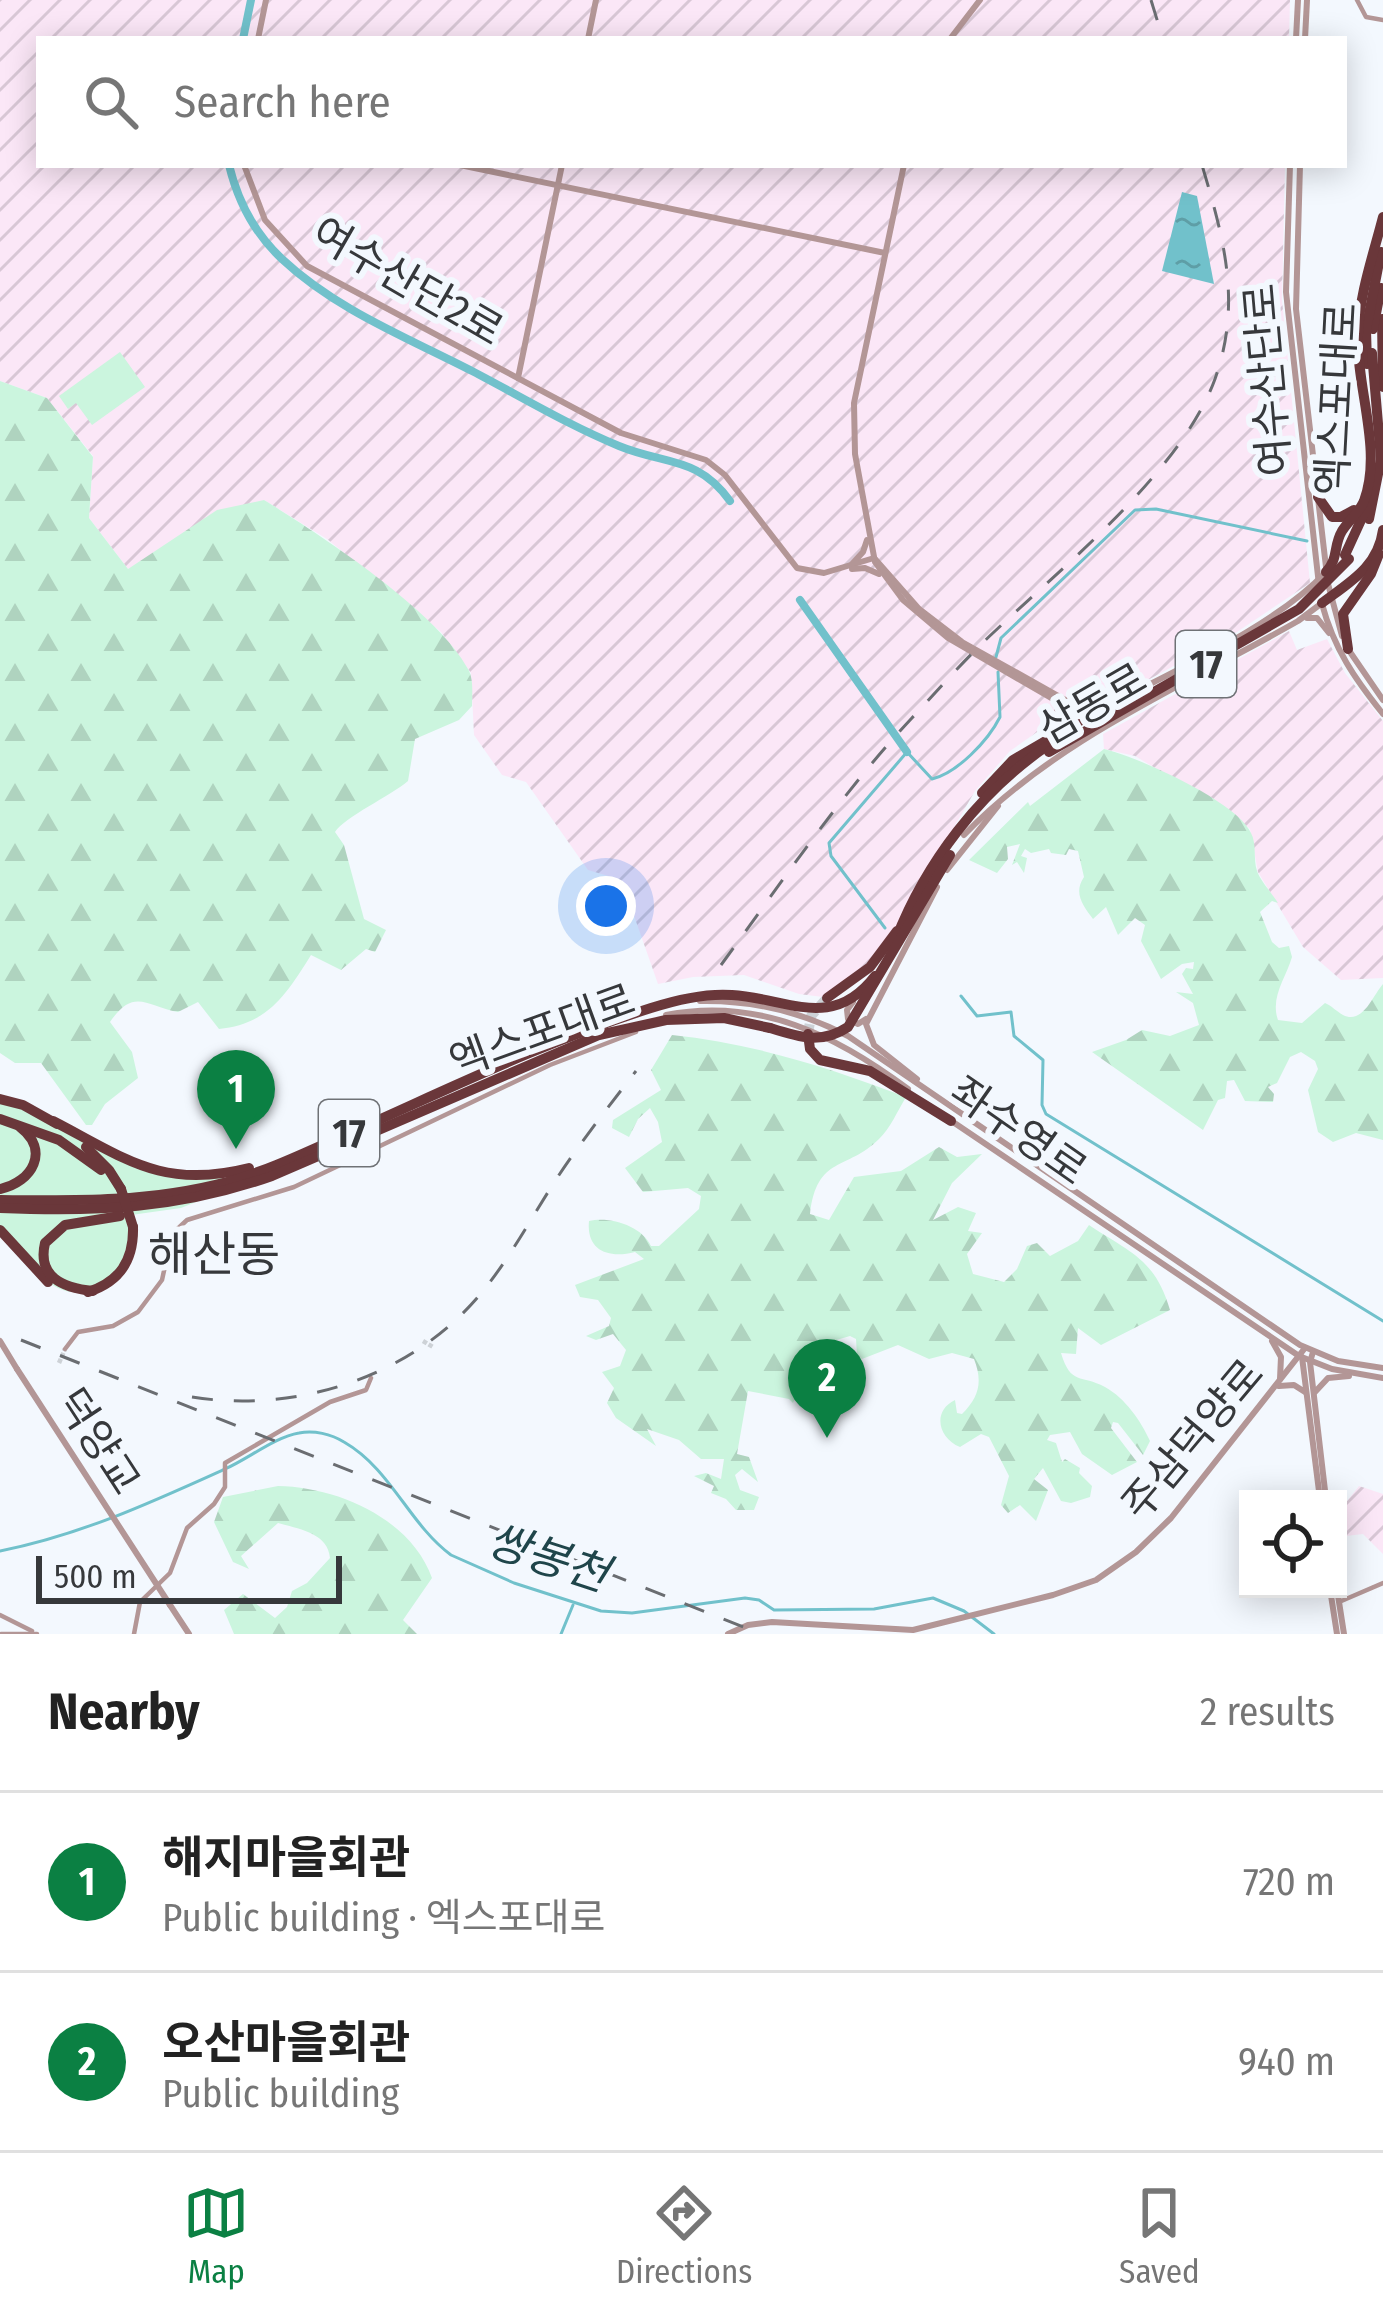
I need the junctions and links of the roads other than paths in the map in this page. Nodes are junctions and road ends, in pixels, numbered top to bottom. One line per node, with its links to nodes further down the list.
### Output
1 (266, 0): 7 (street)
2 (596, 0): 8 (street)
3 (980, 0): 9 (street)
4 (1302, 0): 10 (street); 11 (street)
5 (1358, 0): 6 (street)
6 (1383, 20)
7 (259, 36)
8 (589, 36)
9 (952, 36)
10 (1296, 36)
11 (1305, 36)
12 (245, 168): 24 (street, 여수산단2로)
13 (475, 168): 18 (street)
14 (561, 168): 18 (street, 여수산단2로)
15 (903, 168): 21 (street)
16 (1289, 168): 35 (street, 여수산단로)
17 (1300, 168): 27 (street, 여수산단로)
18 (557, 185): 21 (street); 24 (street, 여수산단2로)
19 (1383, 217): 26 (highway)
20 (1383, 243): 31 (highway, 엑스포대로 / 17)
21 (885, 253): 28 (street)
22 (1383, 276): 31 (highway, 엑스포대로 / 17)
23 (1383, 309): 25 (highway)
24 (518, 378): 34 (street, 여수산단2로)
25 (1383, 387)
26 (1367, 487): 27 (highway); 35 (highway)
27 (1318, 497): 35 (street, 여수산단로)
28 (868, 530): 32 (street); 33 (street)
29 (1383, 530): 30 (highway)
30 (1379, 554): 37 (highway); 40 (highway)
31 (1347, 557): 47 (highway, 17, bridge)
32 (874, 558): 33 (street); 36 (street); 41 (street)
33 (851, 565): 34 (street)
34 (836, 570): 36 (street, 여수산단2로)
35 (1322, 577): 37 (street, 여수산단로); 43 (street, 삼동로)
36 (884, 578): 41 (street)
37 (1326, 600): 38 (street, 삼동로); 39 (street, 여수산단로); 40 (street, 여수산단로)
38 (1298, 621): 39 (street); 46 (street, 삼동로)
39 (1332, 636): 44 (street, 여수산단로)
40 (1348, 649): 42 (street, 여수산단로)
41 (1058, 698): 43 (street); 45 (street); 47 (highway)
42 (1383, 700)
43 (1108, 706): 45 (street, 삼동로)
44 (1383, 714)
45 (1089, 716): 46 (street); 47 (highway)
46 (1105, 727): 48 (street, 삼동로)
47 (1046, 746): 49 (highway, 엑스포대로 / 17); 50 (highway, 엑스포대로 / 17)
48 (1019, 785): 49 (street); 55 (street)
49 (964, 835): 50 (highway, 엑스포대로 / 17)
50 (947, 853): 51 (highway, 엑스포대로 / 17); 58 (highway, 엑스포대로 / 17, bridge)
51 (902, 923): 52 (highway, 엑스포대로 / 17); 53 (highway)
52 (874, 977): 54 (highway, 엑스포대로 / 17); 55 (street)
53 (827, 998)
54 (683, 1001): 59 (street, 좌수영로); 64 (highway, 엑스포대로 / 17)
55 (866, 1019): 59 (street)
56 (641, 1030): 58 (street)
57 (808, 1034): 63 (highway)
58 (606, 1038): 63 (street, 좌수영로); 65 (highway, 엑스포대로 / 17); 68 (street)
59 (927, 1091): 76 (street, 좌수영로)
60 (0, 1096): 62 (highway)
61 (0, 1120): 66 (highway); 67 (highway)
62 (52, 1121): 64 (highway); 67 (highway)
63 (951, 1121): 73 (street, 좌수영로)
64 (293, 1157): 70 (highway, 엑스포대로 / 17)
65 (272, 1176): 68 (street); 69 (highway, 엑스포대로 / 17)
66 (0, 1189)
67 (121, 1189): 72 (highway, bridge)
68 (278, 1193): 75 (street)
69 (216, 1194): 70 (highway, 엑스포대로 / 17); 72 (highway)
70 (0, 1204)
71 (0, 1229): 72 (highway)
72 (92, 1291)
73 (1269, 1337): 77 (street, 좌수영로); 82 (street)
74 (0, 1341): 92 (street, 덕양교, bridge)
75 (64, 1349)
76 (1309, 1350): 77 (street); 78 (street, 좌수영로)
77 (1304, 1359): 79 (street, 좌수영로); 82 (street, 주삼덕양로); 83 (street)
78 (1383, 1368)
79 (1363, 1376): 81 (street, 좌수영로); 83 (street)
80 (371, 1378): 91 (street)
81 (1383, 1378)
82 (1278, 1385): 83 (street); 93 (street, 주삼덕양로)
83 (1311, 1399): 84 (street)
84 (1322, 1490)
85 (1383, 1583): 87 (street)
86 (1334, 1598): 87 (street)
87 (1335, 1603): 94 (street)
88 (0, 1615): 89 (street)
89 (34, 1633): 90 (street)
90 (1, 1634)
91 (134, 1634)
92 (189, 1634)
93 (728, 1634)
94 (1340, 1634)

